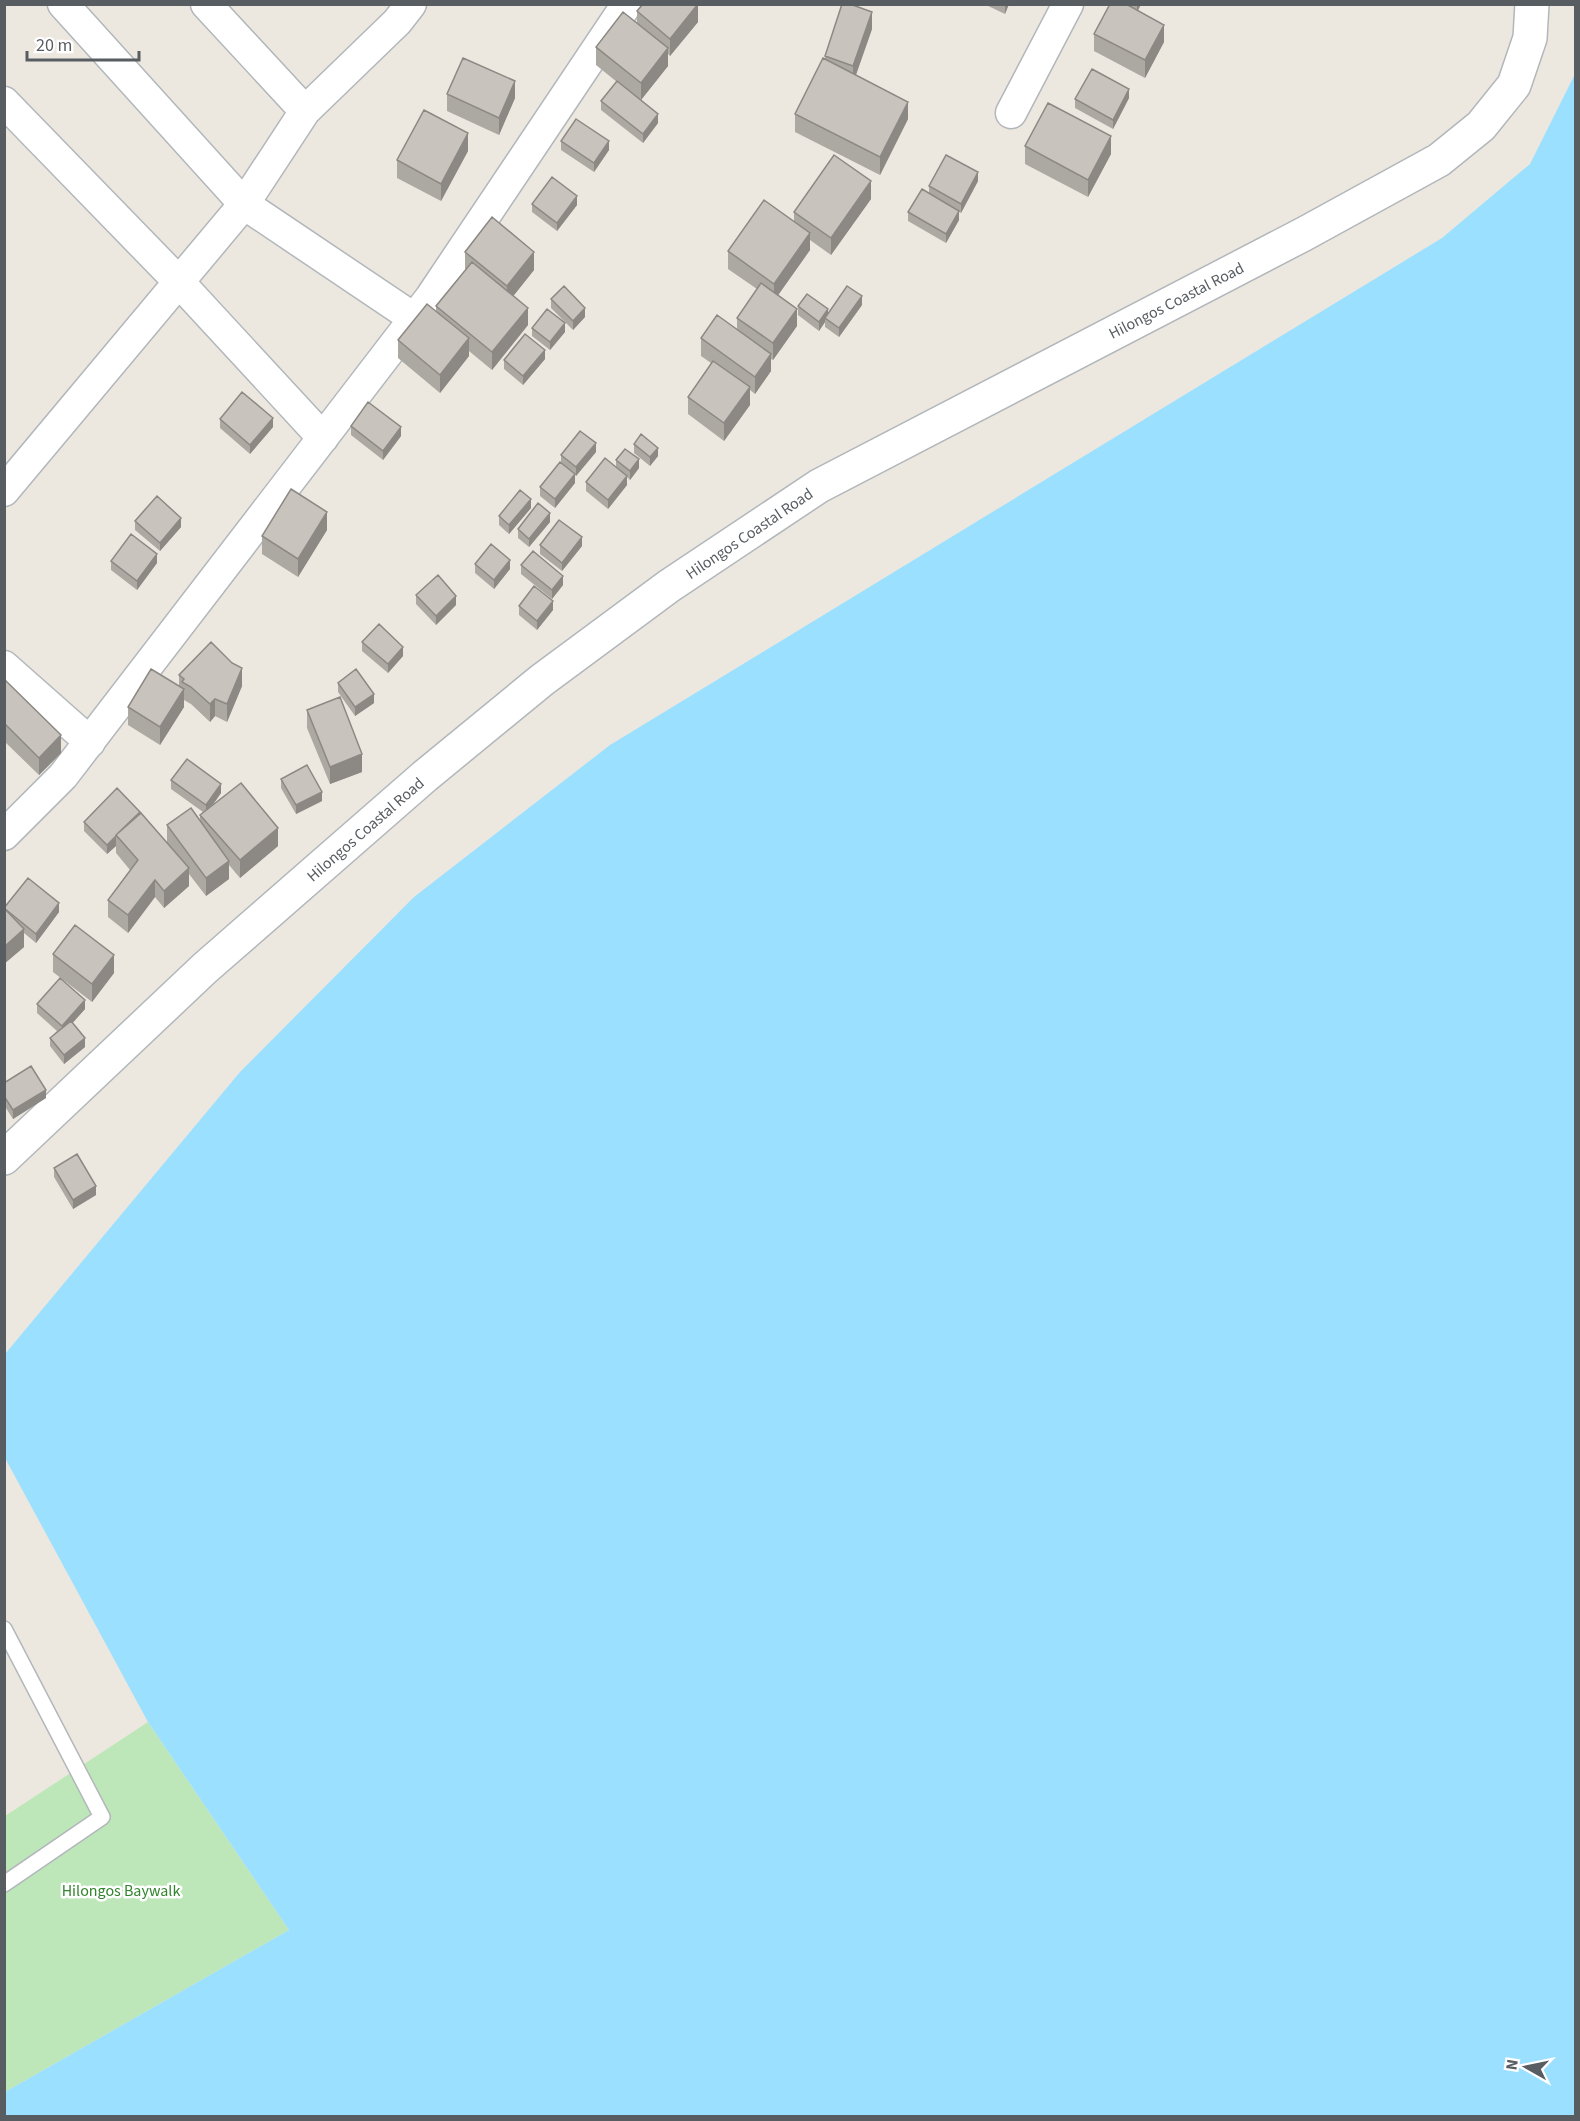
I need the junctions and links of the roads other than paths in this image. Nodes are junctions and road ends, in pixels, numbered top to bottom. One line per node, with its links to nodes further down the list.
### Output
1 (63, 4): 10 (street)
2 (206, 4): 8 (street)
3 (627, 4): 12 (street)
4 (1068, 4): 9 (street)
5 (1532, 4): 18 (street, Hilongos Coastal Road)
6 (396, 10): 8 (street)
7 (4, 102): 11 (street)
8 (305, 111): 10 (street)
9 (1011, 113)
10 (244, 204): 11 (street); 12 (street)
11 (178, 281): 13 (street); 14 (street)
12 (415, 319): 13 (street)
13 (323, 438): 16 (street)
14 (4, 491)
15 (4, 666): 16 (street)
16 (90, 742): 17 (street)
17 (4, 835)
18 (4, 1158)
19 (4, 1629): 20 (lane)
20 (4, 1884)

